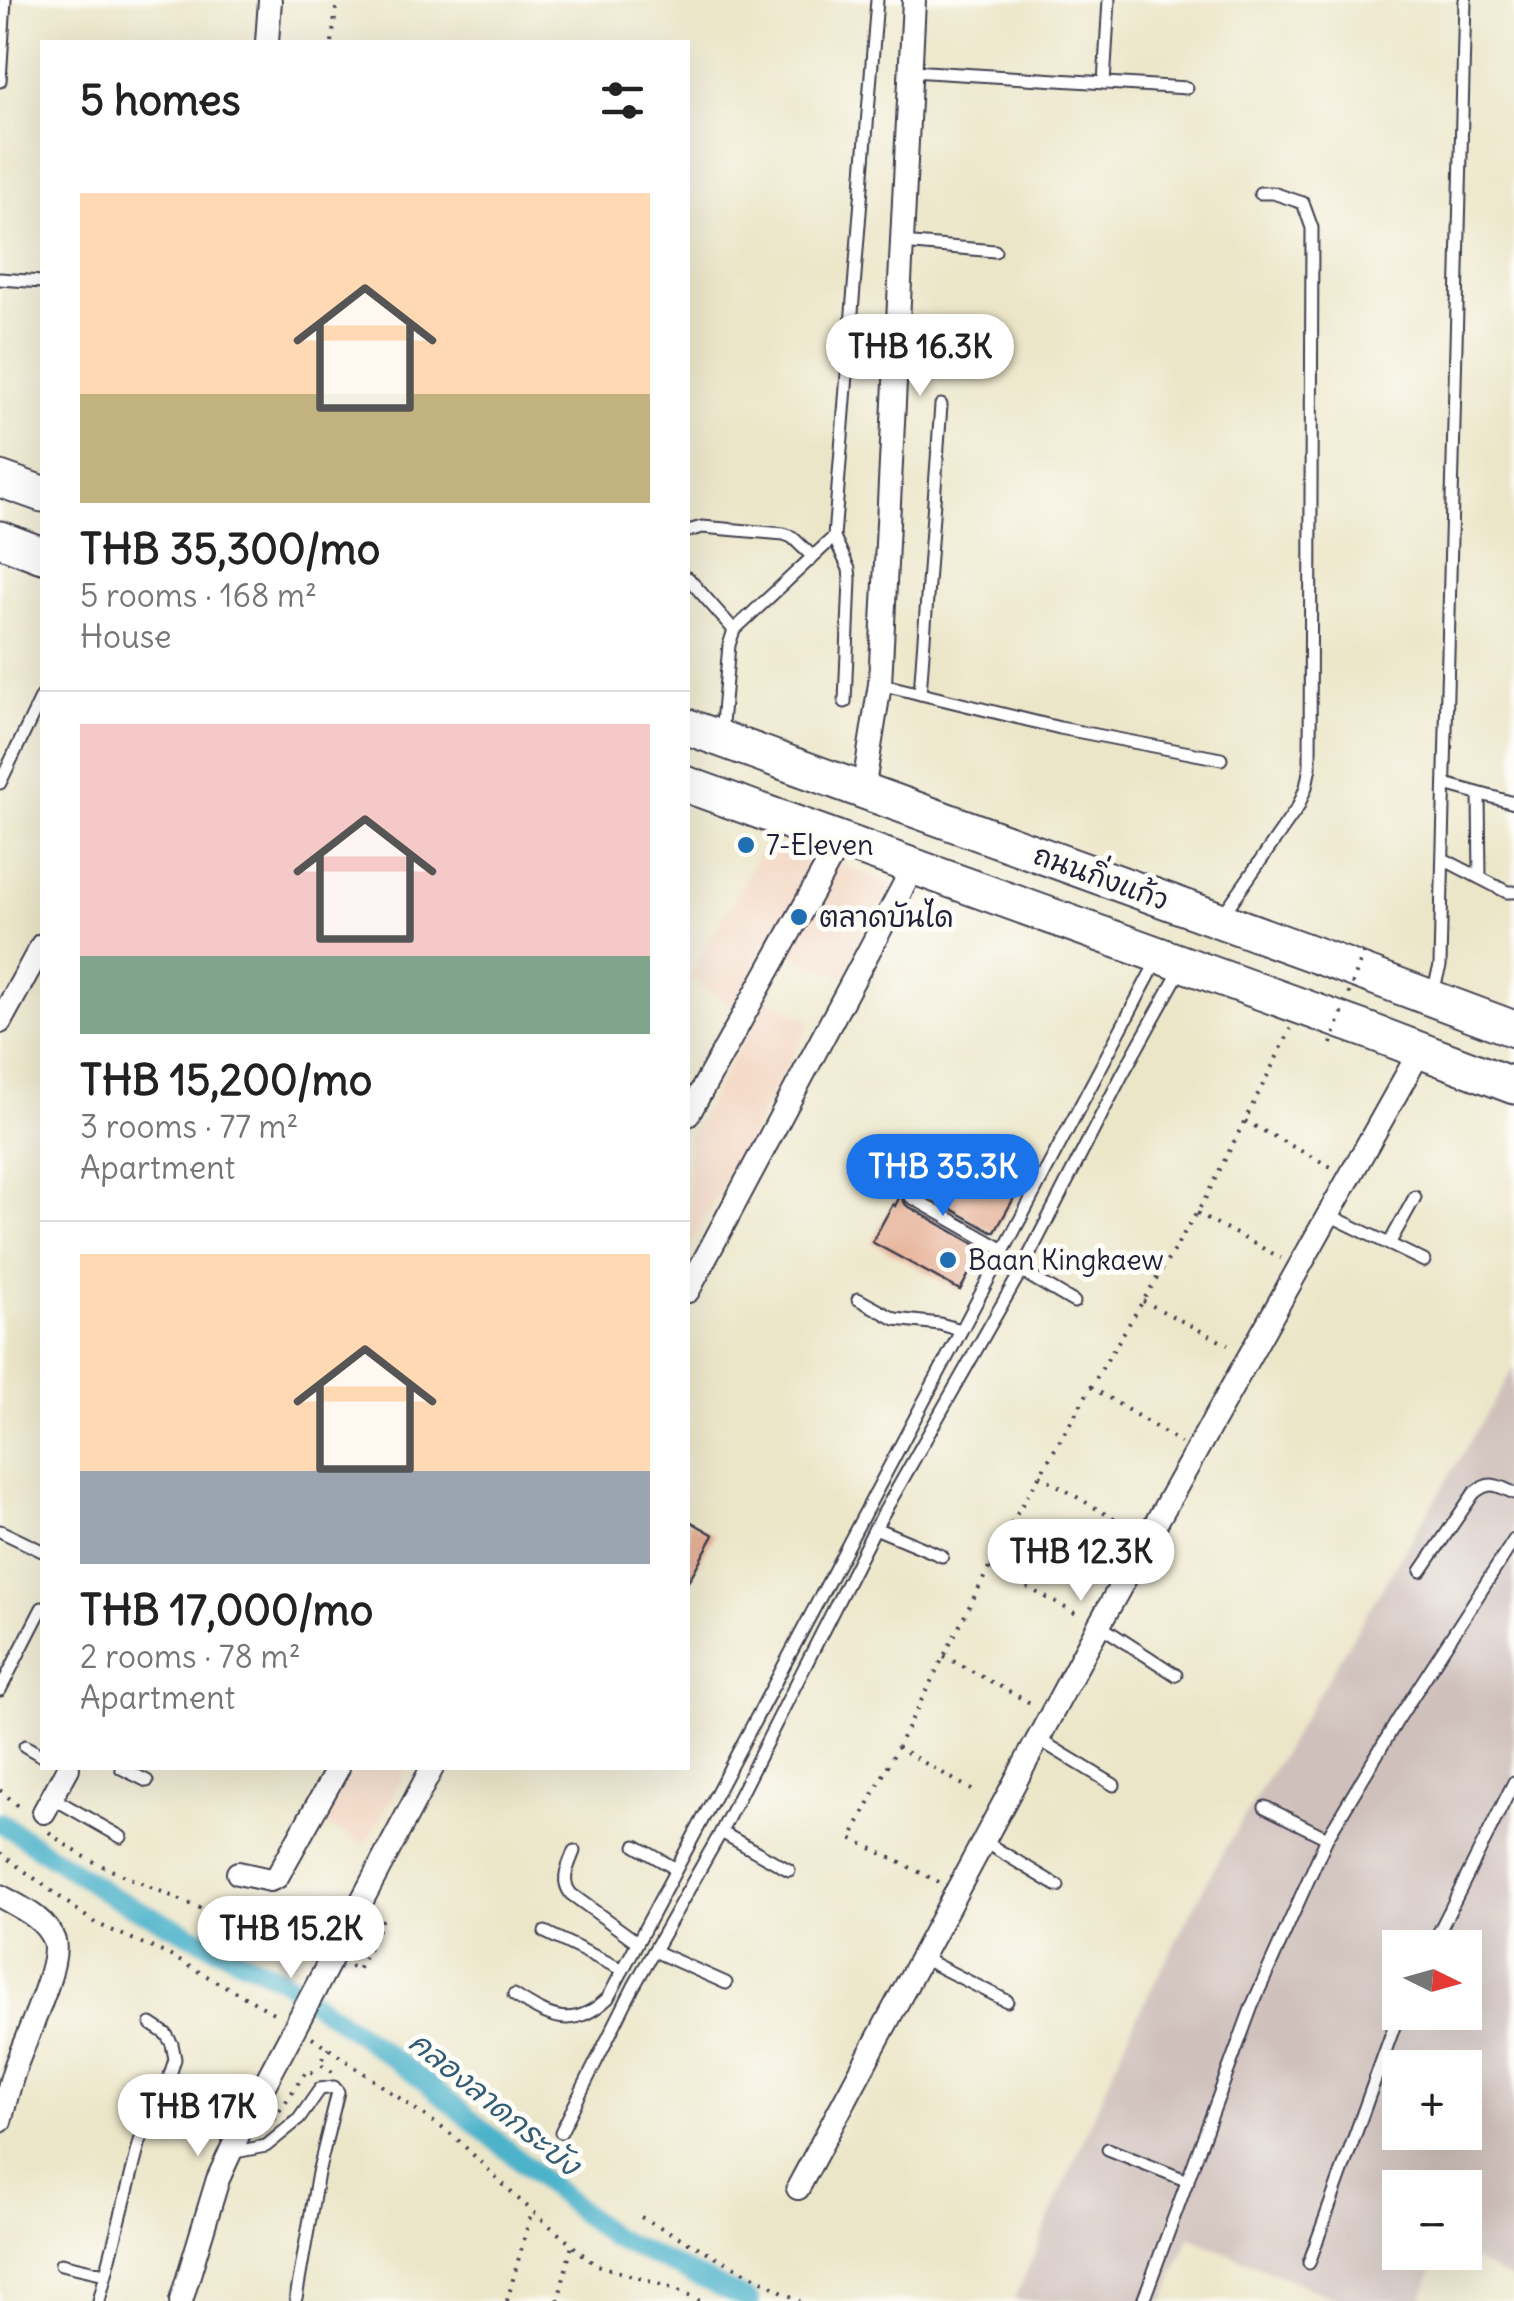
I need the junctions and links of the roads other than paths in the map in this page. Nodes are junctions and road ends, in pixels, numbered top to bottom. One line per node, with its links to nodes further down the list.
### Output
1 (6, 0): 9 (lane)
2 (270, 0): 7 (street)
3 (878, 0): 21 (lane)
4 (914, 0): 8 (street)
5 (1110, 0): 10 (lane)
6 (1465, 0): 35 (lane)
7 (267, 40)
8 (911, 71): 10 (lane); 13 (street)
9 (0, 81)
10 (1104, 83): 11 (lane)
11 (1187, 88)
12 (1260, 193): 45 (lane)
13 (902, 243): 14 (lane); 27 (street)
14 (995, 251)
15 (0, 279): 16 (lane)
16 (40, 282)
17 (941, 405): 28 (lane)
18 (0, 479): 19 (main road)
19 (40, 493)
20 (690, 531): 24 (lane)
21 (834, 537): 24 (lane); 30 (lane)
22 (0, 540): 23 (main road)
23 (40, 553)
24 (812, 556): 26 (lane)
25 (690, 580): 26 (lane)
26 (734, 630): 32 (lane)
27 (880, 684): 28 (lane); 36 (street)
28 (920, 694): 33 (lane)
29 (40, 700): 34 (lane)
30 (844, 702)
31 (690, 728): 32 (main road, ถนนกิ่งแก้ว)
32 (721, 740): 36 (main road, ถนนกิ่งแก้ว)
33 (1221, 759)
34 (0, 783)
35 (1445, 784): 38 (lane); 41 (lane)
36 (863, 791): 45 (main road, ถนนกิ่งแก้ว)
37 (690, 792): 40 (main road, ถนนกิ่งแก้ว)
38 (1478, 794): 39 (lane); 43 (lane)
39 (1514, 803)
40 (841, 840): 42 (main road, ถนนกิ่งแก้ว); 53 (street)
41 (1443, 860): 43 (lane); 48 (lane)
42 (914, 866): 47 (main road, ถนนกิ่งแก้ว); 61 (street)
43 (1480, 878): 44 (lane)
44 (1514, 892)
45 (1220, 920): 48 (main road, ถนนกิ่งแก้ว)
46 (40, 948): 49 (street)
47 (1172, 960): 51 (main road, ถนนกิ่งแก้ว); 58 (lane); 60 (lane)
48 (1432, 998): 50 (main road, ถนนกิ่งแก้ว)
49 (0, 1022)
50 (1514, 1029)
51 (1420, 1051): 52 (main road, ถนนกิ่งแก้ว); 56 (street)
52 (1514, 1086)
53 (690, 1112)
54 (911, 1197): 58 (lane)
55 (1415, 1197): 57 (lane)
56 (1327, 1214): 57 (lane); 73 (street)
57 (1389, 1244): 59 (lane)
58 (1004, 1250): 64 (lane)
59 (1424, 1261)
60 (1021, 1271): 63 (lane); 66 (lane)
61 (690, 1287)
62 (858, 1299): 64 (lane)
63 (1074, 1302)
64 (961, 1330): 94 (lane)
65 (1514, 1492): 71 (lane)
66 (875, 1528): 70 (lane); 88 (lane)
67 (0, 1531): 69 (lane)
68 (1514, 1540): 90 (lane)
69 (40, 1550)
70 (942, 1556)
71 (1421, 1570)
72 (40, 1612): 75 (lane)
73 (1091, 1621): 74 (lane); 76 (street)
74 (1176, 1675)
75 (0, 1690)
76 (1038, 1740): 85 (lane); 91 (street)
77 (25, 1746): 78 (lane)
78 (40, 1755)
79 (66, 1770): 87 (street)
80 (126, 1770): 83 (lane)
81 (337, 1770): 96 (street)
82 (431, 1770): 112 (street)
83 (148, 1780)
84 (1514, 1782): 99 (lane)
85 (1114, 1785)
86 (1265, 1807): 90 (lane)
87 (41, 1812): 89 (lane)
88 (721, 1832): 95 (lane); 102 (lane)
89 (120, 1837)
90 (1327, 1838): 116 (lane)
91 (983, 1842): 97 (lane); 103 (street)
92 (636, 1846): 94 (lane)
93 (574, 1852): 101 (lane)
94 (676, 1869): 101 (lane)
95 (789, 1870)
96 (238, 1873)
97 (1058, 1886)
98 (0, 1896): 111 (street)
99 (1440, 1930)
100 (545, 1932): 104 (lane)
101 (638, 1942): 104 (lane)
102 (654, 1951): 105 (lane); 113 (lane)
103 (920, 1957): 107 (lane); 117 (street)
104 (623, 1970): 106 (lane)
105 (726, 1984)
106 (514, 1996)
107 (1008, 2001)
108 (151, 2024): 110 (lane)
109 (1393, 2030): 119 (lane)
110 (166, 2088): 112 (lane); 120 (lane)
111 (0, 2121)
112 (240, 2130): 115 (street)
113 (561, 2132)
114 (1108, 2148): 116 (lane)
115 (230, 2152): 121 (lane); 123 (street)
116 (1188, 2181): 124 (lane)
117 (798, 2188)
118 (61, 2264): 120 (lane)
119 (1310, 2264)
120 (106, 2274): 122 (lane)
121 (296, 2298)
122 (99, 2301)
123 (181, 2301)
124 (1142, 2301)

